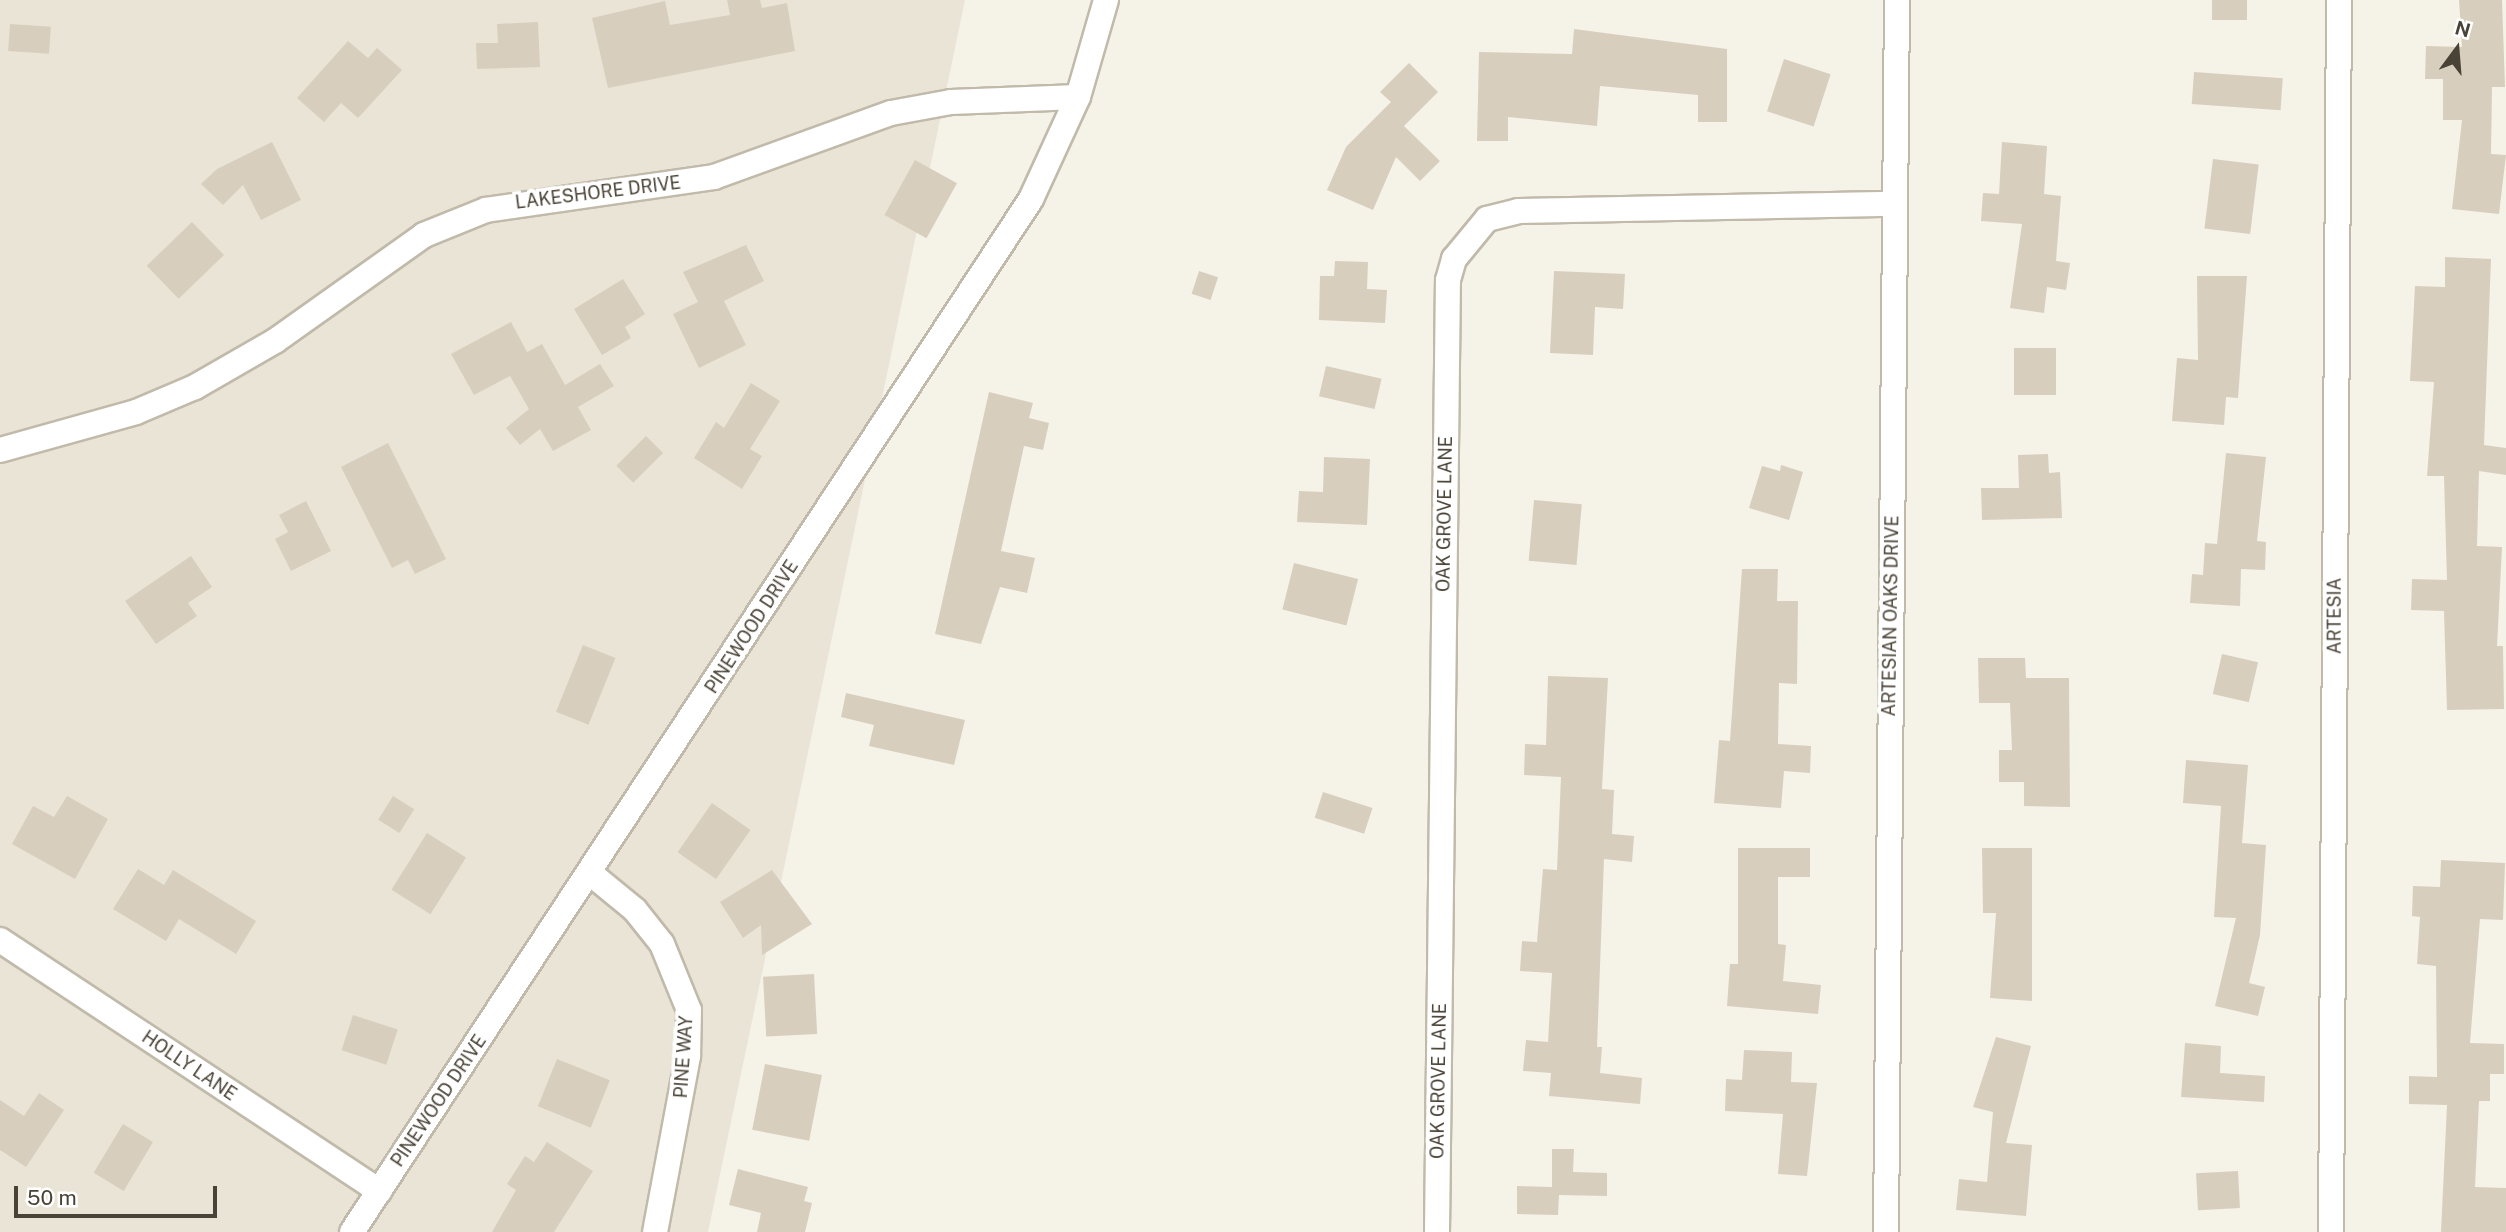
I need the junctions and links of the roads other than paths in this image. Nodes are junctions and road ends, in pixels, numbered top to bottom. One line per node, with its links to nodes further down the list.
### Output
1 (1106, 0): 4 (street, PINEWOOD DRIVE)
2 (1897, 0): 5 (street, ARTESIAN OAKS DRIVE)
3 (2339, 0): 14 (street, ARTESIA)
4 (1078, 97): 6 (street, LAKESHORE DRIVE); 7 (street, PINEWOOD DRIVE)
5 (1895, 204): 12 (street, OAK GROVE LANE); 13 (street, ARTESIAN OAKS DRIVE)
6 (0, 450)
7 (590, 873): 9 (street, PINEWOOD DRIVE); 11 (street, PINE WAY)
8 (0, 940): 9 (street, HOLLY LANE)
9 (379, 1191): 10 (street, PINEWOOD DRIVE)
10 (352, 1232)
11 (655, 1232)
12 (1437, 1232)
13 (1886, 1232)
14 (2331, 1232)

